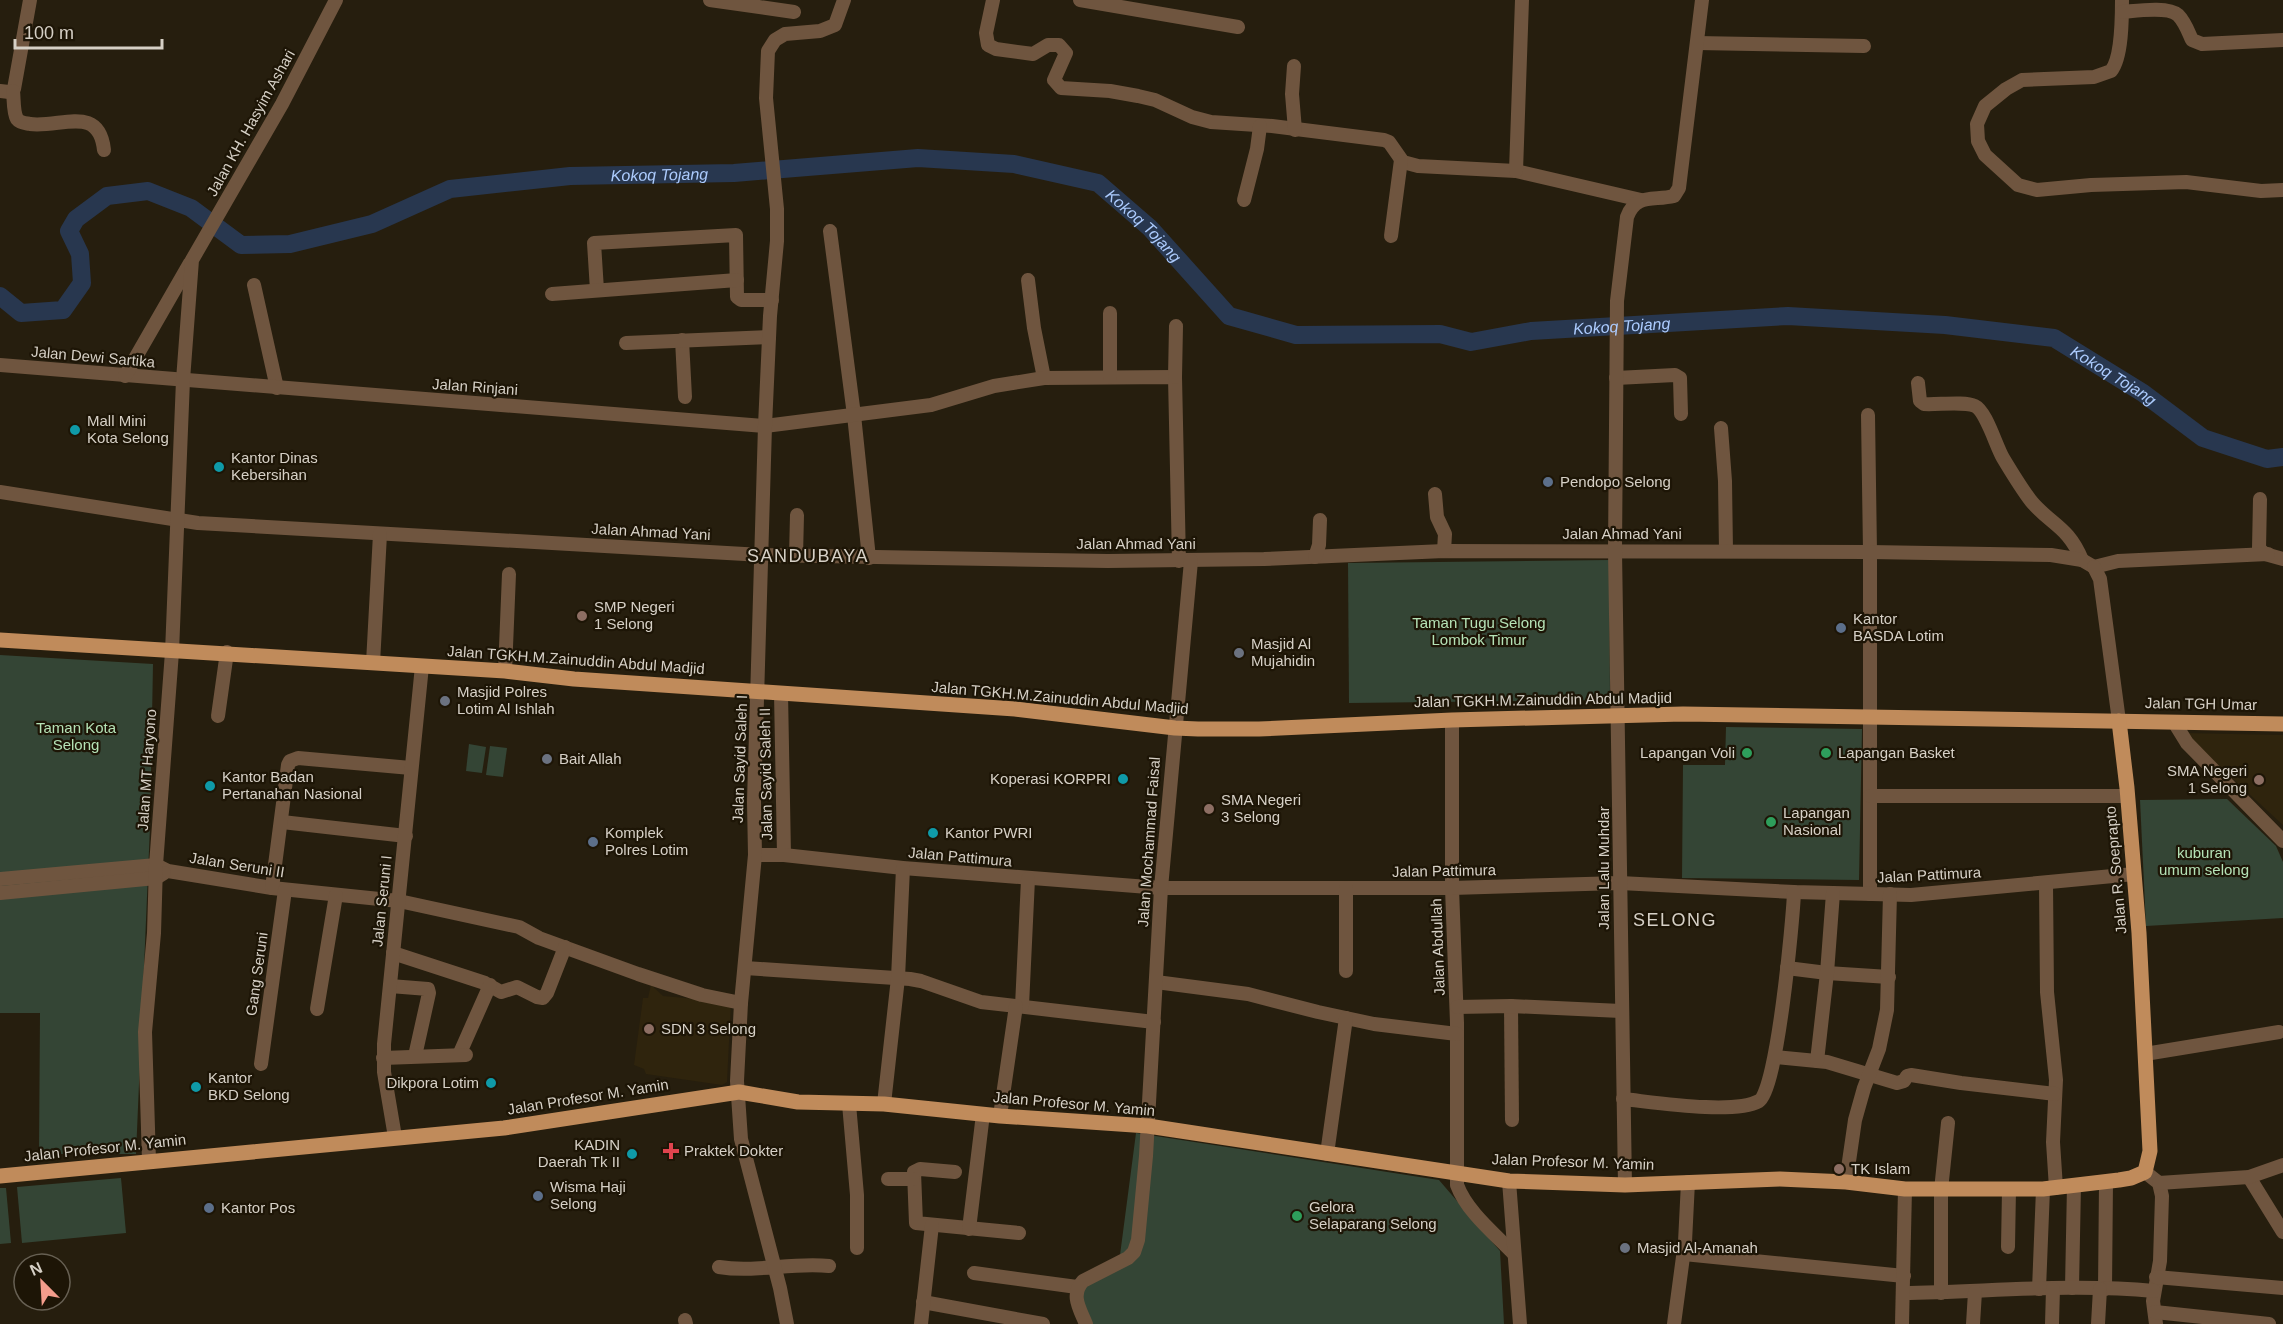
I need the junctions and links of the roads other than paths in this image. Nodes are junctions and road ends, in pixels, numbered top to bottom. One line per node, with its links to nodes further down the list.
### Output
1 (30, 0): 17 (street)
2 (336, 0): 28 (street, Jalan KH. Hasyim Ashari)
3 (710, 0): 9 (street)
4 (844, 0): 12 (street)
5 (993, 0): 18 (street)
6 (1080, 0): 11 (street)
7 (1522, 0): 22 (street)
8 (1702, 0): 14 (street)
9 (795, 6): 12 (street)
10 (2122, 6): 13 (street); 23 (street)
11 (1238, 27)
12 (792, 32): 34 (street, Jalan Sayid Saleh I)
13 (2283, 40)
14 (1696, 43): 15 (street); 25 (street)
15 (1864, 46)
16 (1294, 66): 19 (street)
17 (6, 91): 20 (street)
18 (1260, 126): 19 (street); 24 (street)
19 (1295, 130): 21 (street)
20 (104, 150)
21 (1401, 160): 22 (street); 27 (street)
22 (1516, 171): 25 (street)
23 (2283, 190)
24 (1244, 200)
25 (1641, 200): 41 (street, Jalan Lalu Muhdar)
26 (830, 231): 51 (street)
27 (1391, 236)
28 (192, 260): 42 (street, Jalan KH. Hasyim Ashari); 46 (street, Jalan KH. Hasyim Ashari)
29 (737, 280): 32 (street); 32 (street); 34 (street)
30 (1028, 280): 45 (street)
31 (254, 285): 48 (street)
32 (597, 290): 33 (street)
33 (552, 294)
34 (772, 300): 37 (street, Jalan Sayid Saleh I)
35 (1110, 313): 43 (street)
36 (1176, 326): 44 (street, Jalan Mochammad Faisal)
37 (769, 337): 38 (street); 53 (street, Jalan Sayid Saleh I)
38 (682, 340): 39 (street); 49 (street)
39 (626, 343)
40 (0, 366): 42 (street, Jalan Dewi Sartika)
41 (1616, 372): 50 (street); 63 (street, Jalan Lalu Muhdar)
42 (125, 376): 46 (street, Jalan Dewi Sartika)
43 (1110, 377): 44 (street, Jalan Rinjani); 45 (street, Jalan Rinjani)
44 (1175, 377): 72 (street, Jalan Mochammad Faisal)
45 (1044, 378): 51 (street, Jalan Rinjani)
46 (183, 380): 48 (street, Jalan Rinjani); 59 (street, Jalan MT Haryono)
47 (1918, 382): 73 (street, Jalan R. Soeprapto)
48 (277, 388): 53 (street, Jalan Rinjani)
49 (685, 398)
50 (1681, 414)
51 (854, 415): 53 (street, Jalan Rinjani); 70 (street)
52 (1868, 415): 65 (street)
53 (765, 426): 67 (street, Jalan Sayid Saleh I)
54 (1721, 428): 64 (street)
55 (0, 492): 59 (street, Jalan Ahmad Yani)
56 (1435, 494): 62 (street)
57 (2260, 499): 66 (street)
58 (796, 515): 68 (street)
59 (176, 520): 61 (street, Jalan Ahmad Yani); 76 (street, Jalan MT Haryono)
60 (1320, 520): 69 (street)
61 (380, 534): 67 (street, Jalan Ahmad Yani); 78 (street)
62 (1444, 551): 63 (street, Jalan Ahmad Yani); 69 (street, Jalan Ahmad Yani)
63 (1615, 551): 64 (street, Jalan Ahmad Yani); 83 (street, Jalan Lalu Muhdar)
64 (1726, 551): 65 (street, Jalan Ahmad Yani)
65 (1870, 552): 73 (street, Jalan Ahmad Yani); 84 (street)
66 (2268, 554): 71 (street); 73 (street)
67 (762, 555): 68 (street, Jalan Ahmad Yani); 81 (street, Jalan Sayid Saleh I)
68 (796, 556): 70 (street, Jalan Ahmad Yani)
69 (1315, 557): 72 (street, Jalan Ahmad Yani)
70 (869, 558): 72 (street, Jalan Ahmad Yani)
71 (2283, 559)
72 (1185, 561): 90 (street, Jalan Mochammad Faisal)
73 (2088, 563): 87 (street, Jalan R. Soeprapto)
74 (510, 574): 80 (street)
75 (0, 640): 76 (main road, Jalan TGKH.M.Zainuddin Abdul Madjid)
76 (172, 652): 77 (main road, Jalan TGKH.M.Zainuddin Abdul Madjid); 100 (street, Jalan MT Haryono)
77 (227, 652): 78 (main road, Jalan TGKH.M.Zainuddin Abdul Madjid); 85 (street)
78 (373, 663): 79 (main road, Jalan TGKH.M.Zainuddin Abdul Madjid)
79 (422, 666): 80 (main road, Jalan TGKH.M.Zainuddin Abdul Madjid); 91 (street, Jalan Seruni I)
80 (506, 671): 81 (main road, Jalan TGKH.M.Zainuddin Abdul Madjid)
81 (758, 692): 82 (main road, Jalan TGKH.M.Zainuddin Abdul Madjid); 97 (street, Jalan Sayid Saleh I)
82 (781, 693): 90 (main road, Jalan TGKH.M.Zainuddin Abdul Madjid); 98 (street, Jalan Sayid Saleh II)
83 (1619, 715): 84 (main road, Jalan TGKH.M.Zainuddin Abdul Madjid); 86 (main road, Jalan TGKH.M.Zainuddin Abdul Madjid); 104 (street, Jalan Lalu Muhdar)
84 (1870, 716): 87 (main road, Jalan TGKH.M.Zainuddin Abdul Madjid); 92 (street)
85 (218, 717)
86 (1452, 720): 90 (main road, Jalan TGKH.M.Zainuddin Abdul Madjid); 108 (street, Jalan Abdullah)
87 (2119, 721): 88 (main road, Jalan TGH Umar); 93 (main road, Jalan R. Soeprapto)
88 (2174, 722): 89 (main road, Jalan TGH Umar); 96 (street)
89 (2283, 724)
90 (1175, 728): 106 (street, Jalan Mochammad Faisal)
91 (411, 768): 94 (street, Gang Seruni); 95 (street, Jalan Seruni I)
92 (1870, 796): 93 (street); 113 (street)
93 (2128, 796): 101 (main road, Jalan R. Soeprapto)
94 (282, 822): 95 (street); 109 (street, Gang Seruni)
95 (406, 836): 116 (street, Jalan Seruni I)
96 (2283, 841)
97 (755, 855): 98 (street, Jalan Pattimura); 119 (street, Jalan Sayid Saleh I)
98 (783, 855): 99 (street, Jalan Pattimura)
99 (903, 868): 103 (street, Jalan Pattimura); 124 (street)
100 (160, 871): 102 (street, Jalan Seruni II); 109 (street, Jalan Seruni II); 111 (street, Jalan Seruni II); 157 (street, Jalan MT Haryono)
101 (2134, 874): 105 (street, Jalan Pattimura); 138 (main road, Jalan R. Soeprapto)
102 (0, 879)
103 (1028, 879): 106 (street, Jalan Pattimura); 129 (street)
104 (1620, 884): 108 (street, Jalan Pattimura); 110 (street, Jalan Pattimura); 133 (street, Jalan Lalu Muhdar)
105 (2046, 884): 114 (street, Jalan Pattimura); 146 (street)
106 (1161, 888): 107 (street, Jalan Pattimura); 125 (street, Jalan Mochammad Faisal)
107 (1346, 888): 108 (street, Jalan Pattimura); 121 (street)
108 (1452, 888): 131 (street, Jalan Abdullah)
109 (279, 889): 115 (street, Jalan Seruni II); 143 (street, Gang Seruni)
110 (1794, 892): 112 (street, Jalan Pattimura); 120 (street)
111 (0, 893)
112 (1833, 893): 113 (street, Jalan Pattimura); 122 (street)
113 (1870, 894): 114 (street, Jalan Pattimura)
114 (1890, 894): 123 (street)
115 (336, 896): 116 (street, Jalan Seruni II); 132 (street)
116 (399, 901): 117 (street, Jalan Seruni II); 118 (street, Jalan Seruni I)
117 (565, 947): 126 (street); 128 (street, Jalan Seruni II)
118 (393, 953): 126 (street); 127 (street, Jalan Seruni I)
119 (746, 968): 124 (street); 128 (street, Jalan Sayid Saleh I)
120 (1787, 968): 122 (street); 140 (street)
121 (1346, 971)
122 (1827, 974): 123 (street); 142 (street)
123 (1889, 977): 144 (street)
124 (898, 978): 129 (street); 149 (street)
125 (1156, 982): 134 (street); 135 (street, Jalan Mochammad Faisal)
126 (490, 985): 139 (street)
127 (390, 986): 139 (street); 141 (street, Jalan Seruni I)
128 (741, 1003): 145 (street, Jalan Sayid Saleh I)
129 (1019, 1006): 135 (street); 151 (street)
130 (1511, 1006): 131 (street); 133 (street); 152 (street)
131 (1457, 1007): 137 (street, Jalan Abdullah)
132 (317, 1009)
133 (1622, 1011): 147 (street, Jalan Lalu Muhdar)
134 (1346, 1018): 137 (street); 156 (street)
135 (1154, 1022): 154 (street, Jalan Mochammad Faisal)
136 (2279, 1032): 138 (street)
137 (1457, 1034): 161 (street, Jalan Abdullah)
138 (2145, 1054): 160 (main road, Jalan R. Soeprapto)
139 (415, 1056): 141 (street)
140 (1774, 1057): 142 (street); 147 (street)
141 (383, 1058): 155 (street, Jalan Seruni I)
142 (1817, 1060): 144 (street)
143 (261, 1064)
144 (1869, 1074): 146 (street); 168 (street)
145 (739, 1092): 148 (main road, Jalan Profesor M. Yamin); 155 (main road, Jalan Profesor M. Yamin); 187 (street, Jalan Sayid Saleh I)
146 (2055, 1094): 173 (street)
147 (1623, 1099): 171 (street, Jalan Lalu Muhdar)
148 (849, 1104): 149 (main road, Jalan Profesor M. Yamin); 182 (street)
149 (884, 1104): 150 (main road, Jalan Profesor M. Yamin)
150 (982, 1114): 151 (main road, Jalan Profesor M. Yamin); 178 (street)
151 (1000, 1116): 154 (main road, Jalan Profesor M. Yamin)
152 (1512, 1120)
153 (1948, 1123): 176 (street)
154 (1148, 1126): 156 (main road, Jalan Profesor M. Yamin); 191 (street, Jalan Mochammad Faisal)
155 (395, 1137): 157 (main road, Jalan Profesor M. Yamin)
156 (1327, 1154): 161 (main road, Jalan Profesor M. Yamin)
157 (149, 1161): 162 (main road, Jalan Profesor M. Yamin)
158 (2283, 1165): 163 (street)
159 (955, 1172): 165 (street)
160 (2145, 1172): 169 (main road, Jalan Profesor M. Yamin); 170 (street)
161 (1456, 1173): 166 (main road, Jalan Profesor M. Yamin); 183 (street, Jalan Abdullah)
162 (0, 1176)
163 (2249, 1177): 170 (street); 179 (street)
164 (888, 1179): 165 (street)
165 (913, 1179): 177 (street)
166 (1509, 1181): 171 (main road, Jalan Profesor M. Yamin); 183 (street)
167 (1688, 1182): 168 (main road, Jalan Profesor M. Yamin); 171 (main road, Jalan Profesor M. Yamin); 184 (street)
168 (1846, 1182): 174 (main road, Jalan Profesor M. Yamin)
169 (2106, 1182): 172 (main road, Jalan Profesor M. Yamin); 195 (street)
170 (2159, 1182): 190 (street)
171 (1625, 1185)
172 (2074, 1185): 173 (main road, Jalan Profesor M. Yamin); 192 (street)
173 (2050, 1188): 175 (main road, Jalan Profesor M. Yamin); 194 (street)
174 (1905, 1189): 176 (main road, Jalan Profesor M. Yamin); 189 (street)
175 (2009, 1189): 176 (main road, Jalan Profesor M. Yamin); 181 (street)
176 (1941, 1190): 198 (street)
177 (932, 1225): 178 (street); 199 (street)
178 (969, 1229): 180 (street)
179 (2283, 1232)
180 (1019, 1233)
181 (2008, 1247)
182 (858, 1248)
183 (1514, 1254): 205 (street)
184 (1684, 1254): 189 (street); 206 (street)
185 (829, 1266): 187 (street)
186 (718, 1267): 187 (street)
187 (774, 1267): 201 (street, Jalan Sayid Saleh I)
188 (974, 1273): 191 (street)
189 (1904, 1276): 197 (street)
190 (2155, 1284): 193 (street); 195 (street); 200 (street)
191 (1077, 1287): 204 (street)
192 (2072, 1288): 194 (street); 195 (street)
193 (2283, 1288)
194 (2046, 1289): 196 (street); 209 (street)
195 (2102, 1289): 210 (street)
196 (1975, 1292): 198 (street); 208 (street)
197 (1904, 1293): 198 (street); 207 (street)
198 (1941, 1293)
199 (923, 1302): 202 (street); 203 (street)
200 (2156, 1318): 211 (street)
201 (787, 1324)
202 (921, 1324)
203 (1043, 1324)
204 (1086, 1324)
205 (1520, 1324)
206 (1674, 1324)
207 (1902, 1324)
208 (1973, 1324)
209 (2052, 1324)
210 (2098, 1324)
211 (2269, 1324)

